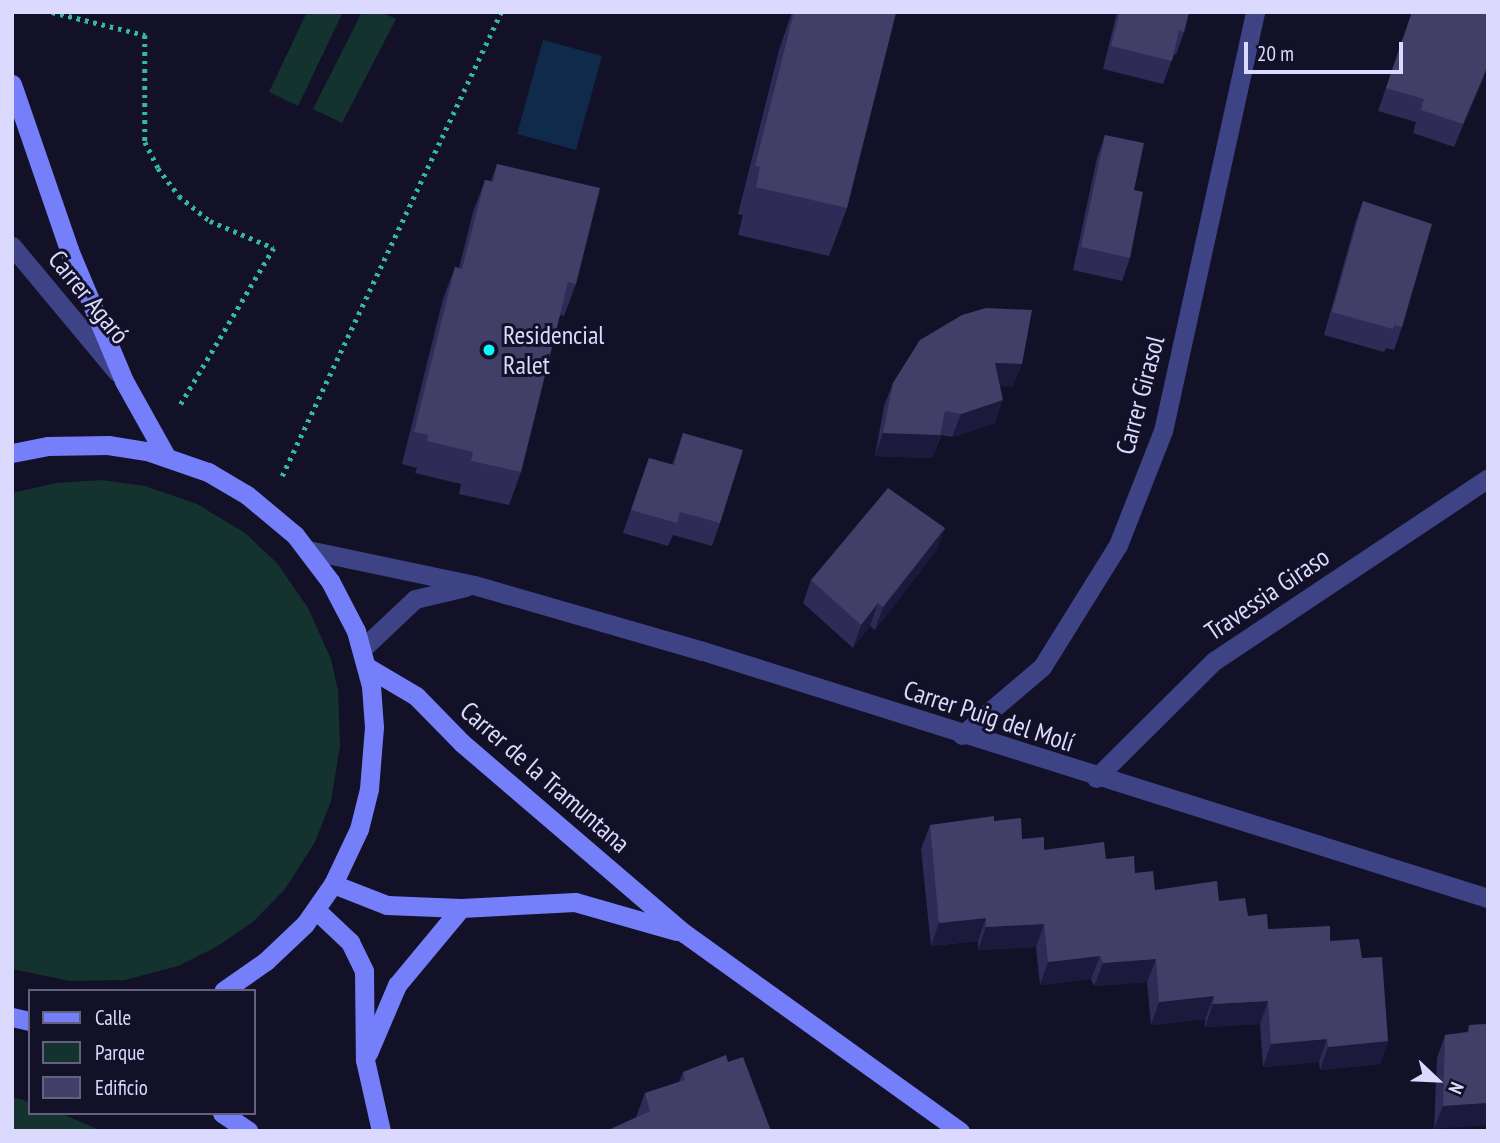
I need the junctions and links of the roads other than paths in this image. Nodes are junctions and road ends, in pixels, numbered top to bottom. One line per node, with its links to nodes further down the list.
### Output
1 (1255, 12): 11 (street, Carrer Girasol)
2 (12, 83): 4 (main road)
3 (12, 246): 4 (street, Carrer Agaró)
4 (124, 382): 5 (main road)
5 (162, 448): 6 (main road); 8 (main road)
6 (12, 453)
7 (1488, 478): 12 (street, Travessia Giraso)
8 (308, 550): 9 (street); 10 (main road)
9 (474, 585): 10 (street); 11 (street, Carrer Puig del Molí)
10 (364, 658): 13 (main road); 17 (main road, Carrer de la Tramuntana)
11 (962, 735): 12 (street, Carrer Puig del Molí)
12 (1096, 778): 14 (street, Carrer Puig del Molí)
13 (333, 884): 15 (main road, Carrer de la Tramuntana); 16 (main road)
14 (1488, 898)
15 (461, 908): 17 (main road, Carrer de la Tramuntana); 19 (main road)
16 (316, 910): 18 (main road); 19 (main road)
17 (684, 933): 23 (main road, Carrer de la Tramuntana)
18 (226, 989)
19 (365, 1060): 22 (main road)
20 (225, 1115): 21 (main road)
21 (249, 1131)
22 (380, 1131)
23 (960, 1131)

